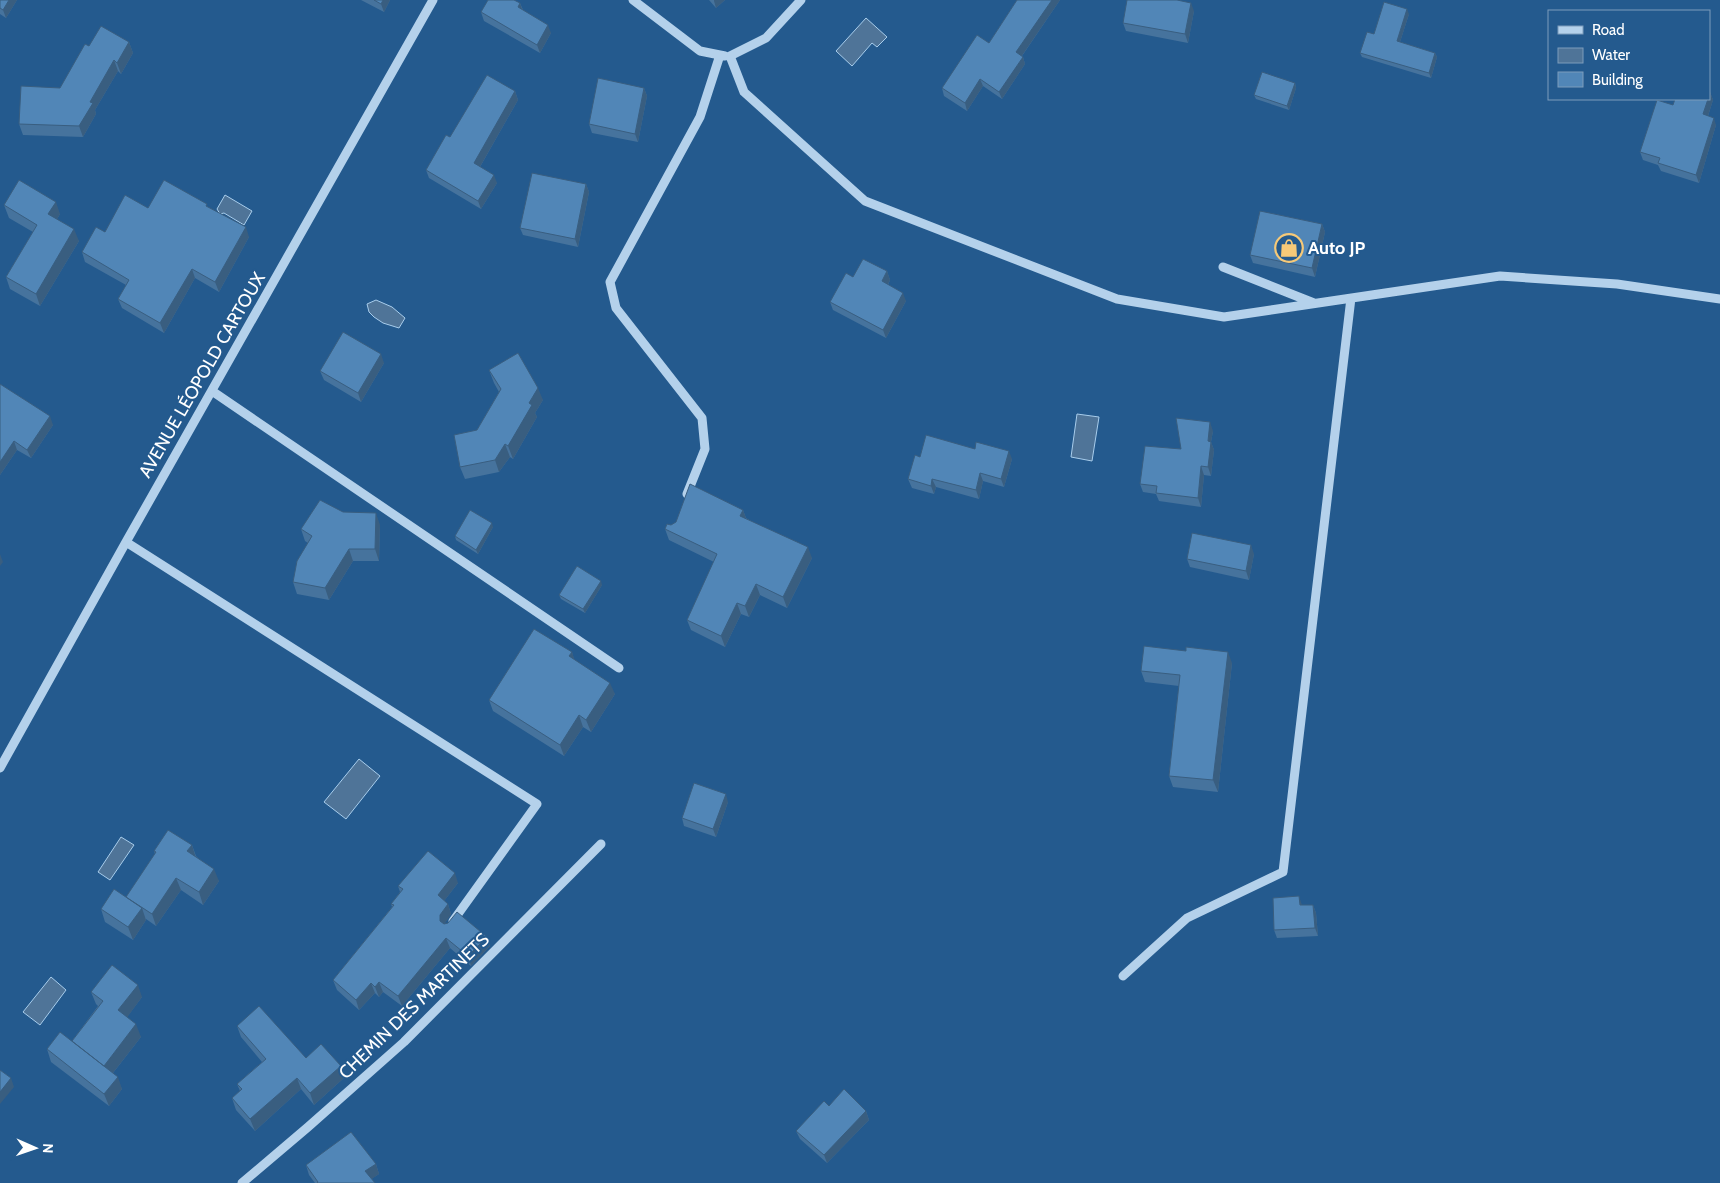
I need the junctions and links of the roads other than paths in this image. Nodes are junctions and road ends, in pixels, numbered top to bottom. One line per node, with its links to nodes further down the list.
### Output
1 (433, 0): 10 (street, AVENUE LÉOPOLD CARTOUX)
2 (634, 0): 4 (street)
3 (801, 0): 5 (street)
4 (720, 55): 5 (street); 11 (street)
5 (730, 56): 9 (street)
6 (1223, 267): 9 (street)
7 (1351, 298): 8 (street); 9 (street); 17 (street)
8 (1720, 299)
9 (1315, 304)
10 (212, 391): 12 (street, AVENUE LÉOPOLD CARTOUX); 13 (street)
11 (684, 503)
12 (126, 542): 14 (street, AVENUE LÉOPOLD CARTOUX); 16 (street)
13 (619, 668)
14 (0, 768)
15 (602, 844): 18 (street, CHEMIN DES MARTINETS)
16 (448, 928)
17 (1123, 976)
18 (242, 1183)

